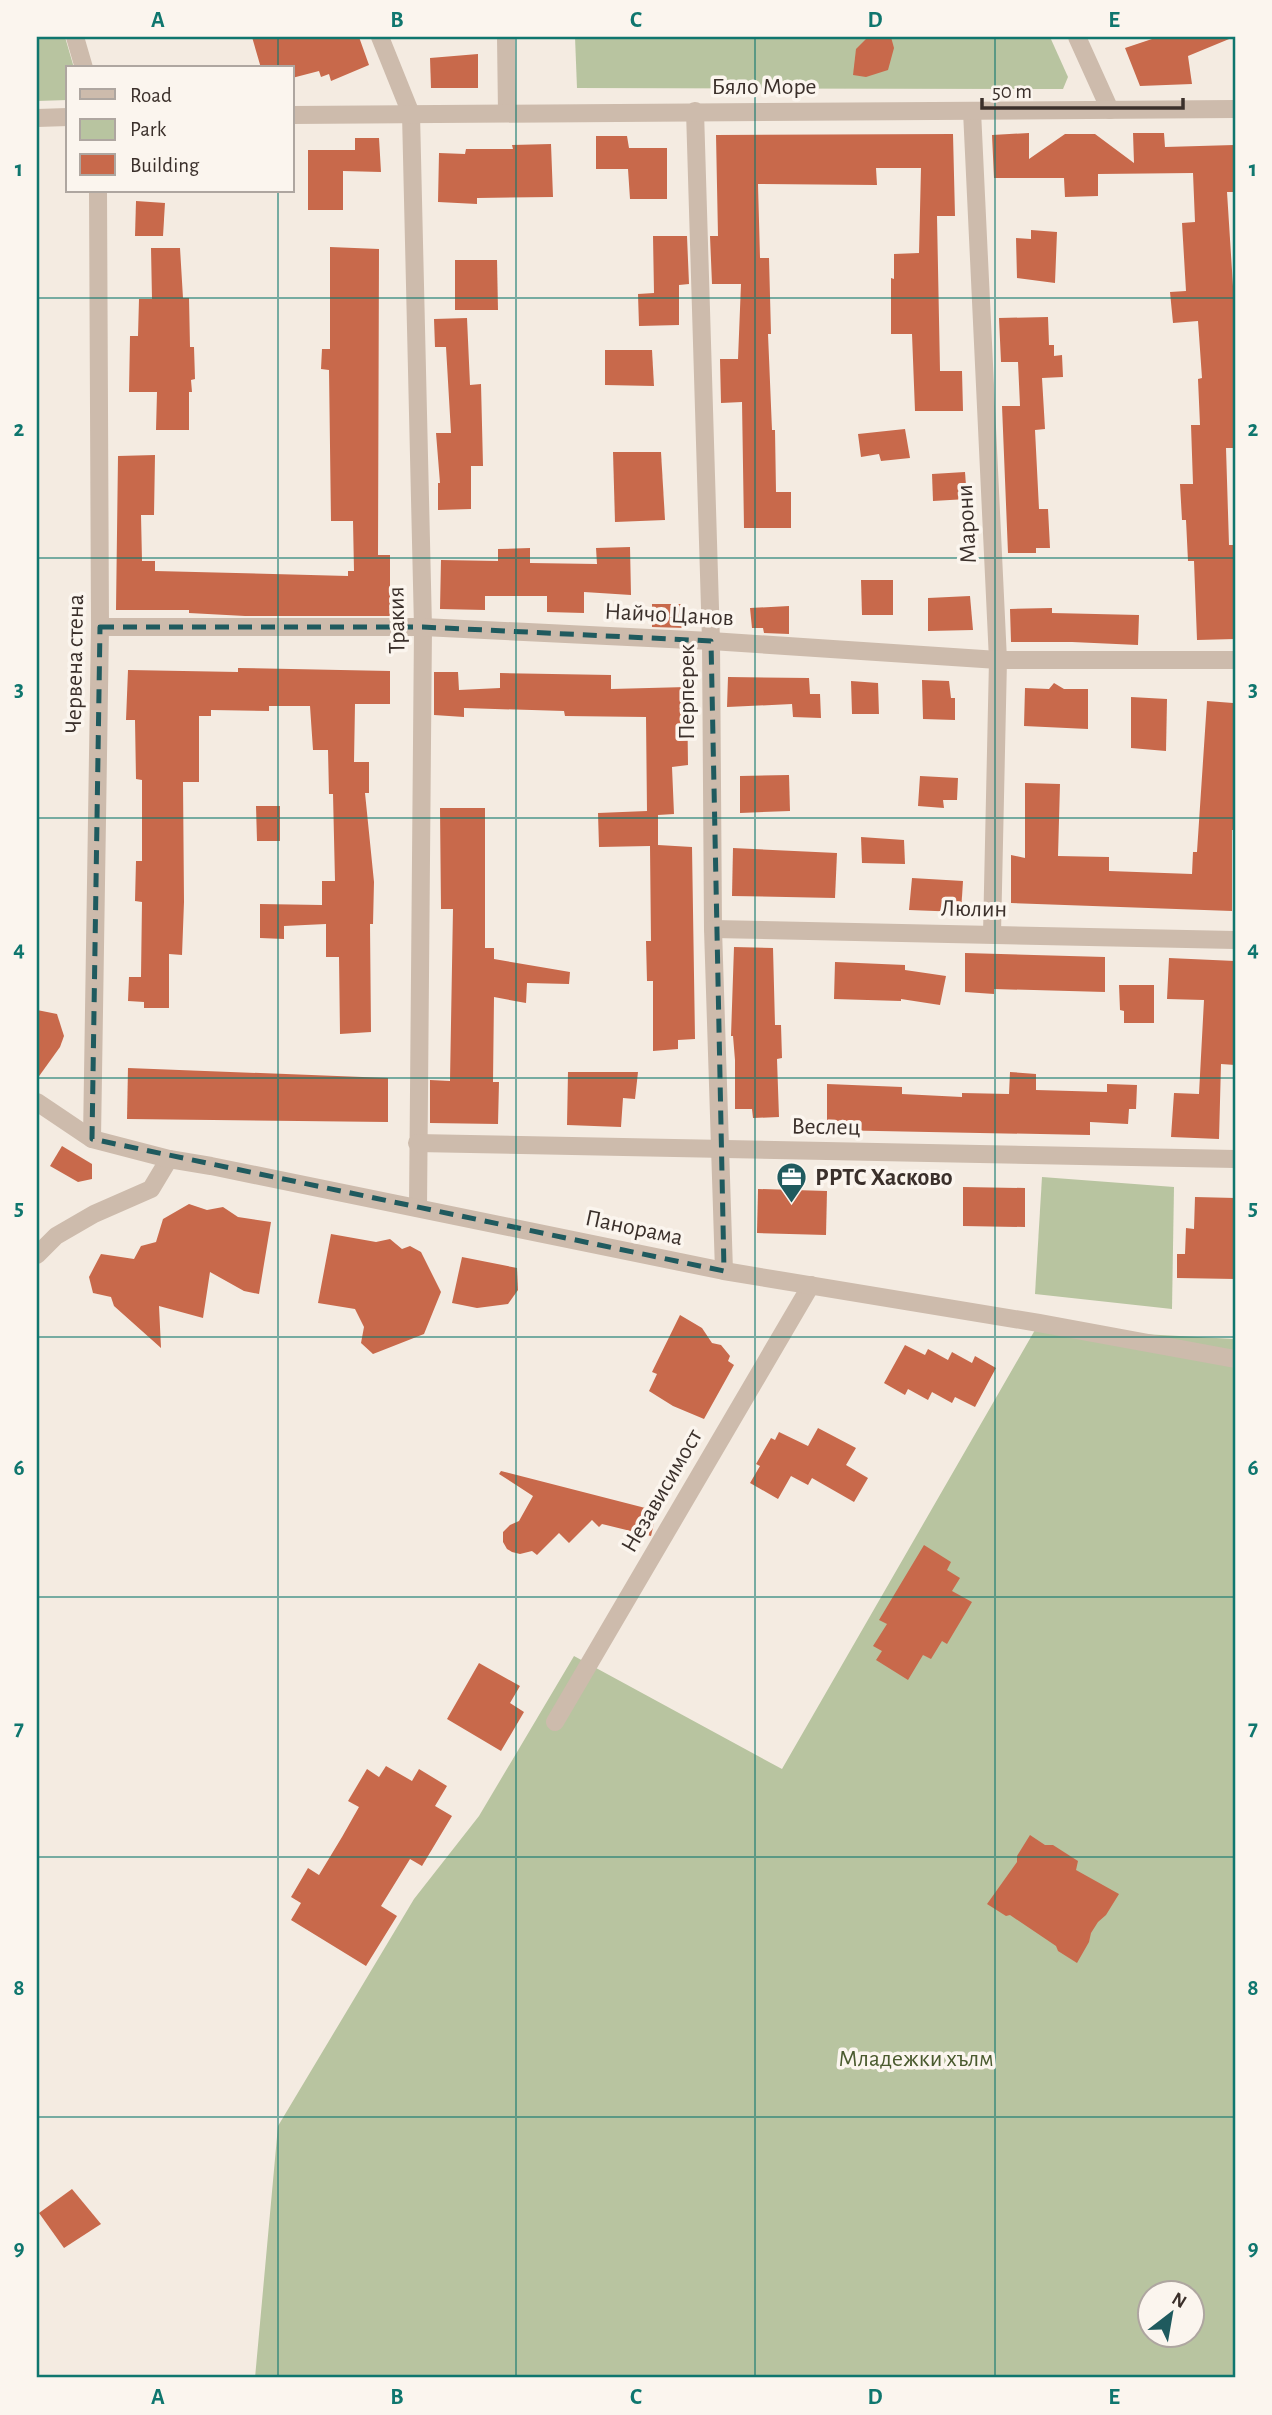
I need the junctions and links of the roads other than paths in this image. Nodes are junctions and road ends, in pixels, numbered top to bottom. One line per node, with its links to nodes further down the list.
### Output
1 (75, 37): 5 (street)
2 (380, 37): 11 (street, Тракия)
3 (506, 37): 10 (street)
4 (1077, 37): 7 (street)
5 (83, 66)
6 (1235, 109): 7 (street, Бяло Море)
7 (1110, 110): 9 (street, Бяло Море)
8 (695, 111): 9 (street, Бяло Море); 10 (street, Бяло Море); 18 (street, Перперек)
9 (972, 111): 19 (street, Марони)
10 (507, 113): 11 (street, Бяло Море)
11 (411, 114): 12 (street, Бяло Море); 17 (street, Тракия)
12 (294, 115)
13 (66, 117): 14 (street)
14 (37, 118)
15 (99, 192): 16 (street, Червена стена)
16 (100, 627): 17 (street, Найчо Цанов); 25 (street, Червена стена)
17 (423, 627): 18 (street, Найчо Цанов); 26 (street, Тракия)
18 (711, 641): 19 (street, Найчо Цанов); 21 (street, Перперек)
19 (999, 660): 20 (street, Найчо Цанов); 22 (street, Марони)
20 (1235, 660)
21 (713, 929): 22 (street, Люлин); 27 (street, Перперек)
22 (992, 934): 23 (street, Люлин)
23 (1235, 940)
24 (37, 1102): 25 (street, Панорама)
25 (92, 1139): 28 (street, Панорама)
26 (417, 1143): 27 (street, Веслец); 30 (street, Тракия)
27 (718, 1149): 29 (street, Веслец); 32 (street, Перперек)
28 (169, 1159): 30 (street, Панорама); 31 (street)
29 (1235, 1159)
30 (418, 1208): 32 (street, Панорама)
31 (37, 1255)
32 (724, 1272): 33 (street, Панорама)
33 (811, 1285): 34 (street, Панорама); 35 (street, Независимост)
34 (1235, 1359)
35 (555, 1722)

